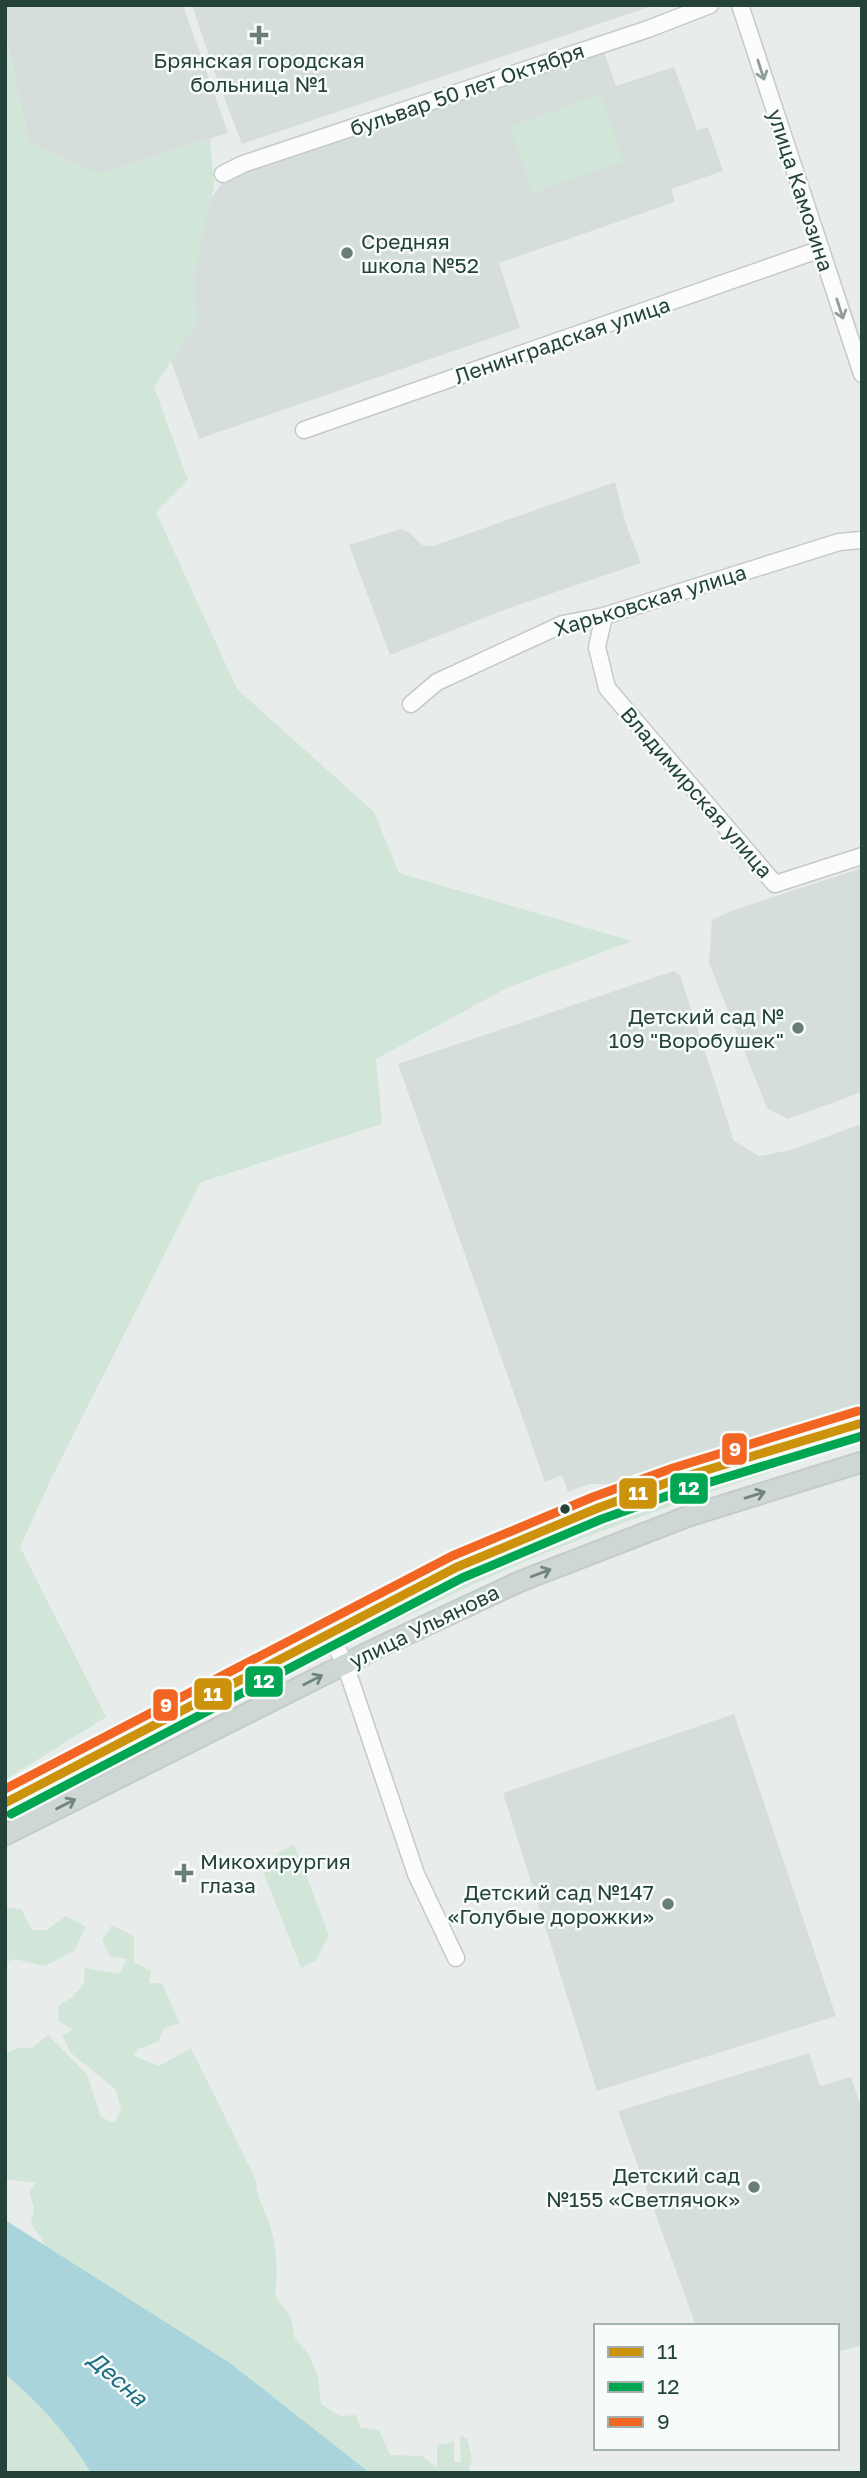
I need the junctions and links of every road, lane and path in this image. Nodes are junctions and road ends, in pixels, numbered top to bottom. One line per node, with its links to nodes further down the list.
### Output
1 (710, 5): 3 (street, бульвар 50 лет Октября)
2 (740, 5): 4 (street, улица Камозина, one-way to 4)
3 (223, 174)
4 (821, 249): 5 (street, улица Камозина, one-way to 5); 6 (street, Ленинградская улица)
5 (862, 374)
6 (304, 430)
7 (862, 540): 8 (street, Харьковская улица)
8 (604, 616): 9 (street, Харьковская улица); 10 (street, Владимирская улица)
9 (411, 704)
10 (862, 856)
11 (862, 1423): 13 (main road, улица Ульянова)
12 (862, 1462): 14 (main road, улица Ульянова, one-way to 12)
13 (329, 1633): 14 (street); 15 (main road, улица Ульянова)
14 (345, 1664): 16 (main road, улица Ульянова, one-way to 14); 17 (street)
15 (5, 1803)
16 (5, 1835)
17 (456, 1958)

